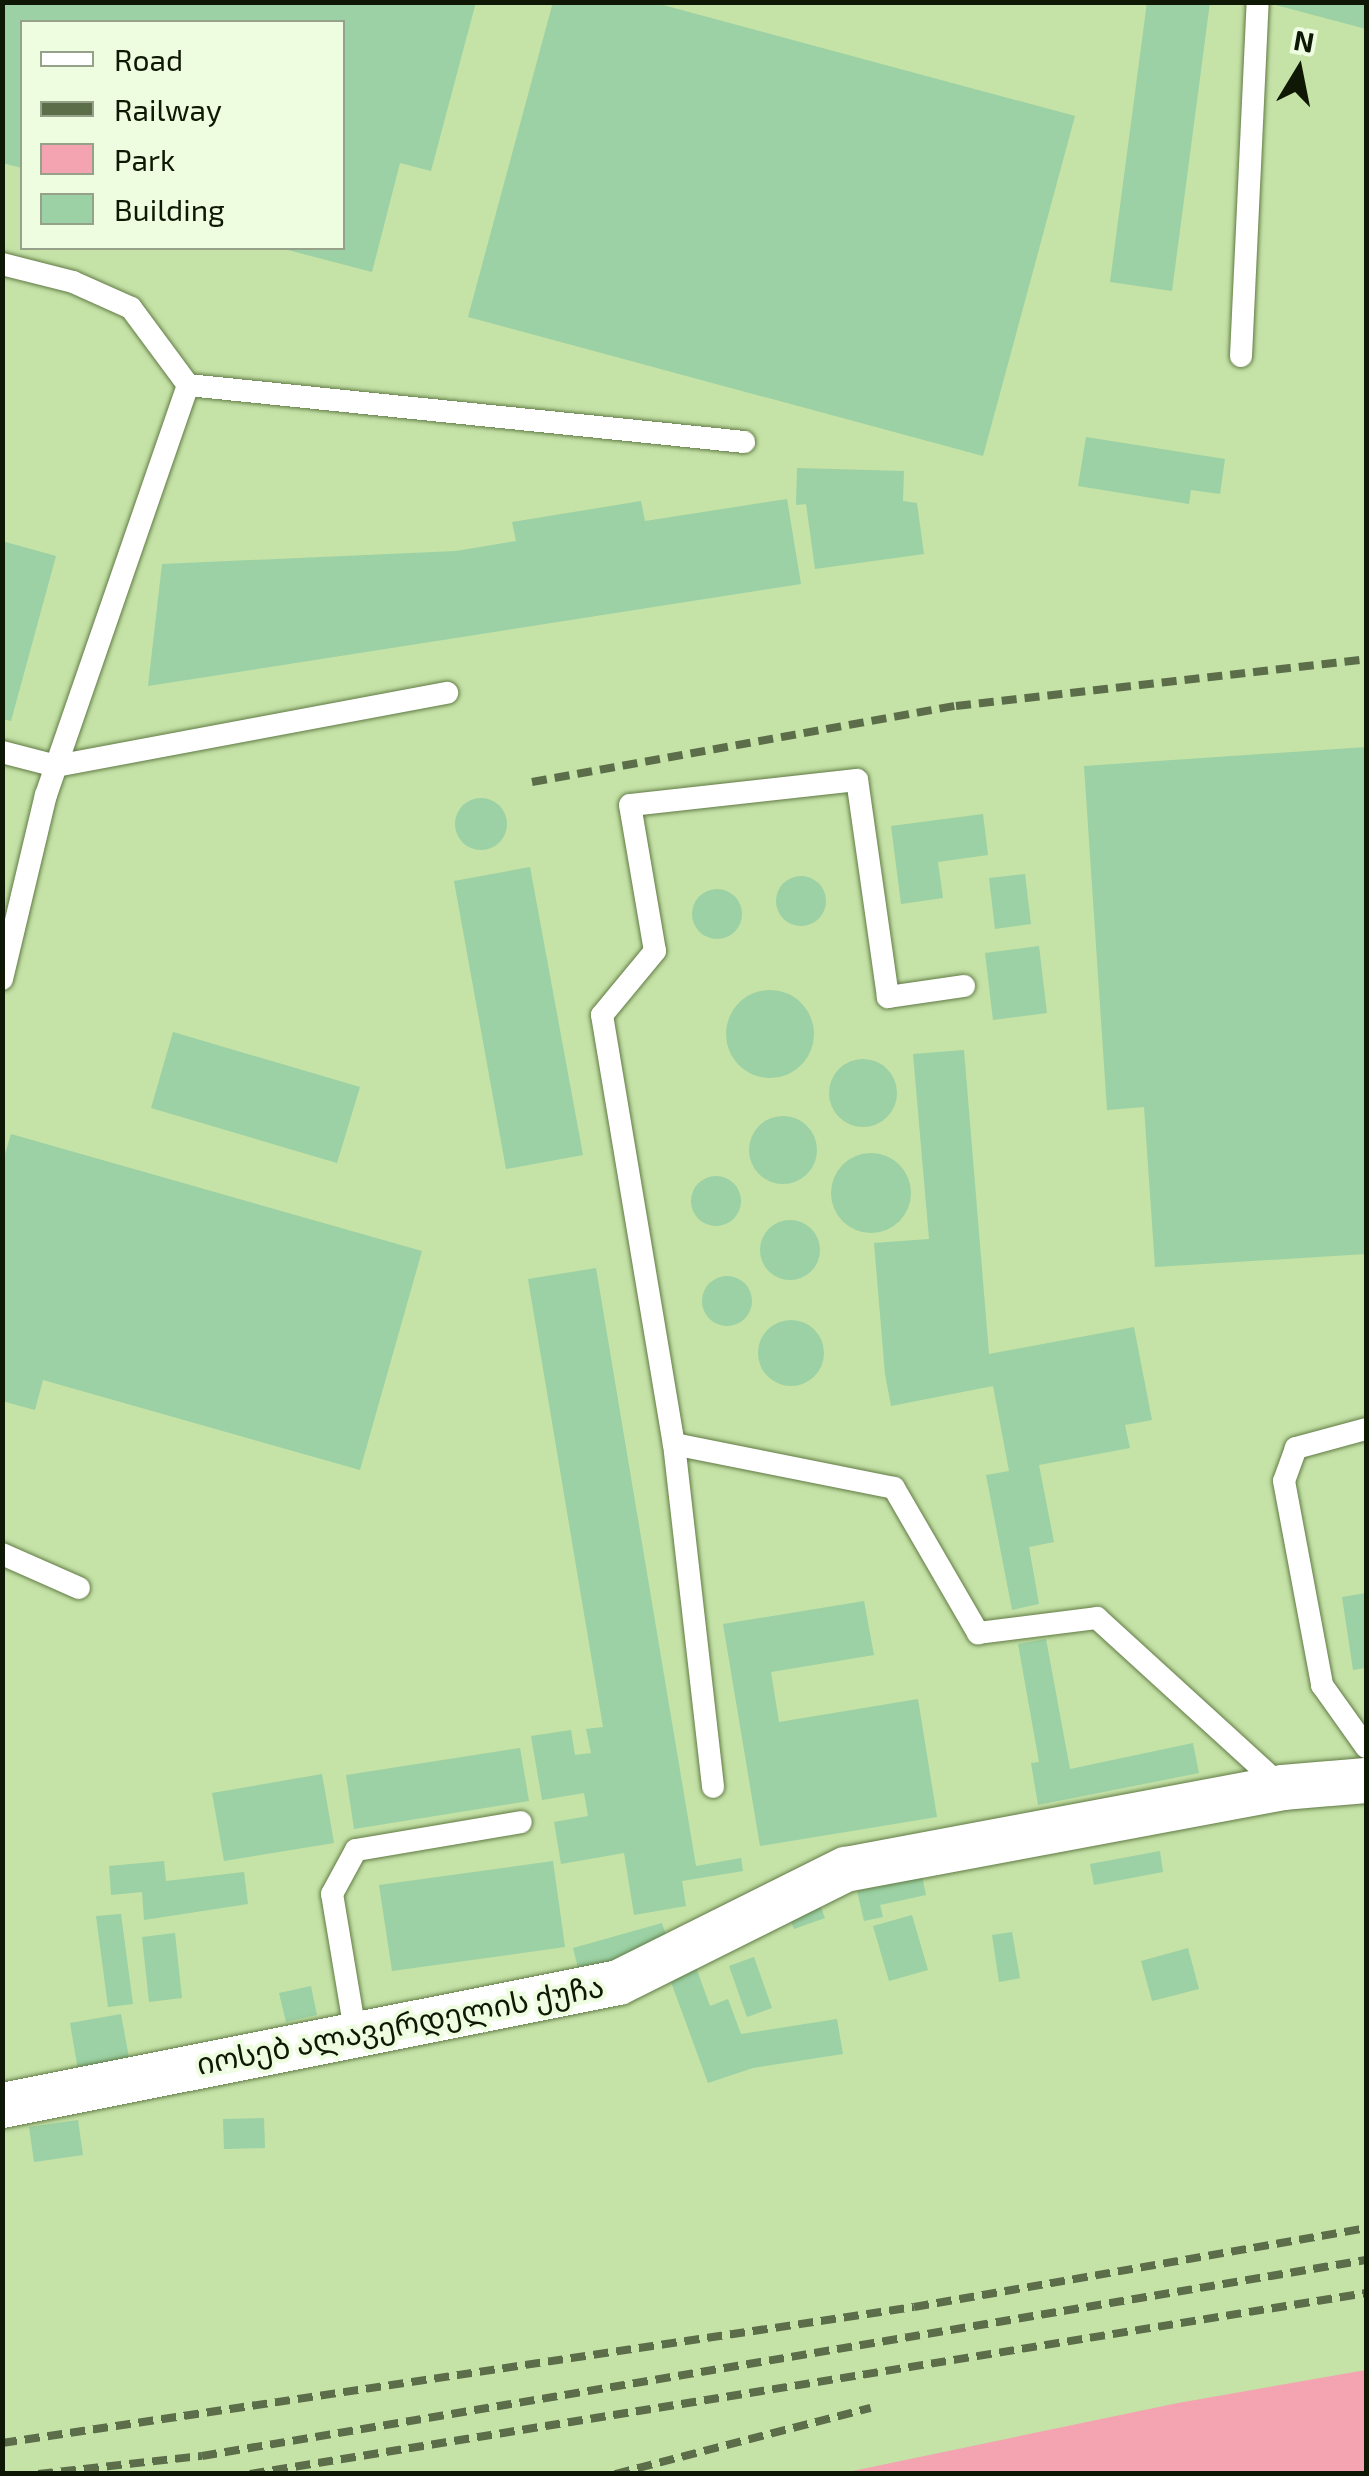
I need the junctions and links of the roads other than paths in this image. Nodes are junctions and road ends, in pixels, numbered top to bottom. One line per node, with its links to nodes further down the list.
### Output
1 (1258, 2): 3 (lane)
2 (2, 264): 4 (lane)
3 (1240, 356)
4 (188, 386): 5 (lane); 8 (lane)
5 (744, 442)
6 (447, 692): 8 (lane)
7 (2, 752): 8 (lane)
8 (56, 766): 9 (lane)
9 (2, 979)
10 (964, 986): 12 (lane)
11 (1366, 1429): 15 (lane)
12 (674, 1444): 17 (lane); 18 (lane)
13 (2, 1554): 14 (lane)
14 (78, 1588)
15 (1366, 1747)
16 (1366, 1780): 17 (street, იოსებ ალავერდელის ქუჩა)
17 (1282, 1786): 20 (street, იოსებ ალავერდელის ქუჩა)
18 (713, 1787)
19 (522, 1822): 20 (lane)
20 (356, 2038): 21 (street, იოსებ ალავერდელის ქუჩა)
21 (2, 2105)

